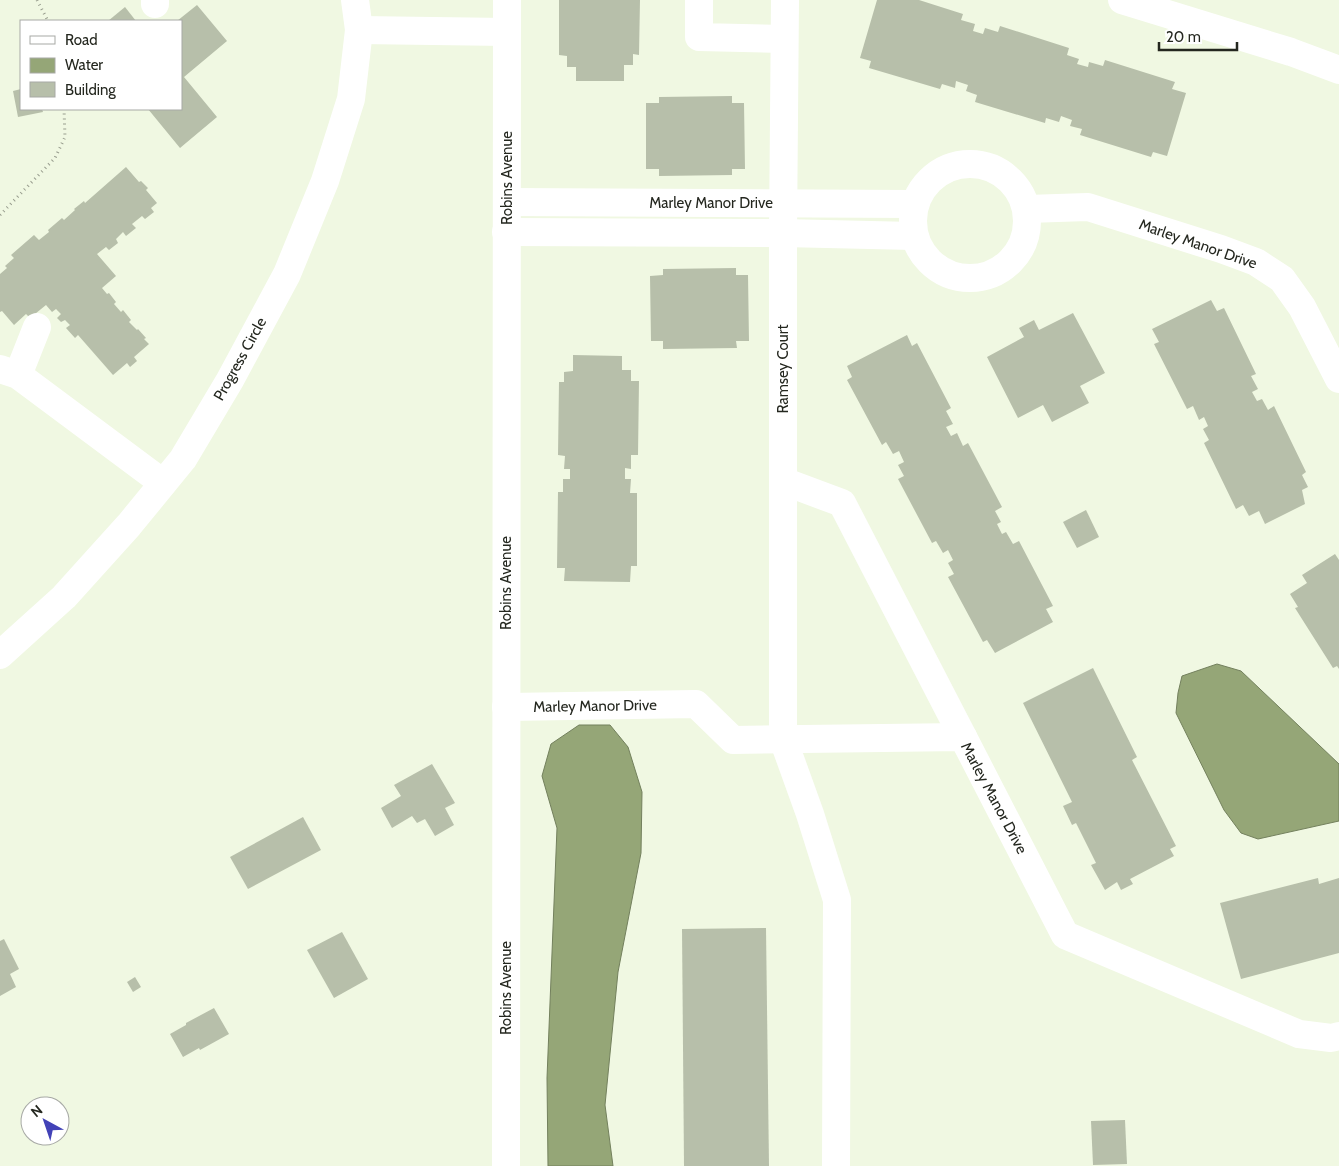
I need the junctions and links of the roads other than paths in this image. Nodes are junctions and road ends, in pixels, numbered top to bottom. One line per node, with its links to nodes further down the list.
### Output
1 (355, 0): 6 (street, Progress Circle)
2 (507, 0): 7 (street, Robins Avenue)
3 (699, 0): 8 (street)
4 (785, 0): 8 (street, Ramsey Court)
5 (1122, 0): 9 (street)
6 (359, 30): 7 (street); 21 (street, Progress Circle)
7 (507, 32): 10 (street, Robins Avenue)
8 (784, 39): 11 (street, Ramsey Court)
9 (1339, 70)
10 (507, 202): 11 (street, Marley Manor Drive); 14 (street, Robins Avenue)
11 (783, 203): 12 (street, Marley Manor Drive); 15 (street, Ramsey Court)
12 (915, 204): 13 (street); 16 (street)
13 (1027, 208): 16 (street); 19 (street, Marley Manor Drive)
14 (506, 232): 15 (street, Marley Manor Drive); 23 (street, Robins Avenue)
15 (783, 233): 16 (street, Marley Manor Drive); 20 (street, Ramsey Court)
16 (914, 236)
17 (36, 327): 18 (street)
18 (9, 372): 21 (street)
19 (1339, 379)
20 (783, 481): 24 (street); 25 (street, Ramsey Court)
21 (163, 483): 22 (street, Progress Circle)
22 (0, 655)
23 (506, 707): 25 (street, Marley Manor Drive); 27 (street, Robins Avenue)
24 (963, 737): 25 (street, Marley Manor Drive); 26 (street, Marley Manor Drive)
25 (783, 738): 28 (street, Ramsey Court)
26 (1339, 1036)
27 (506, 1166)
28 (836, 1166)

